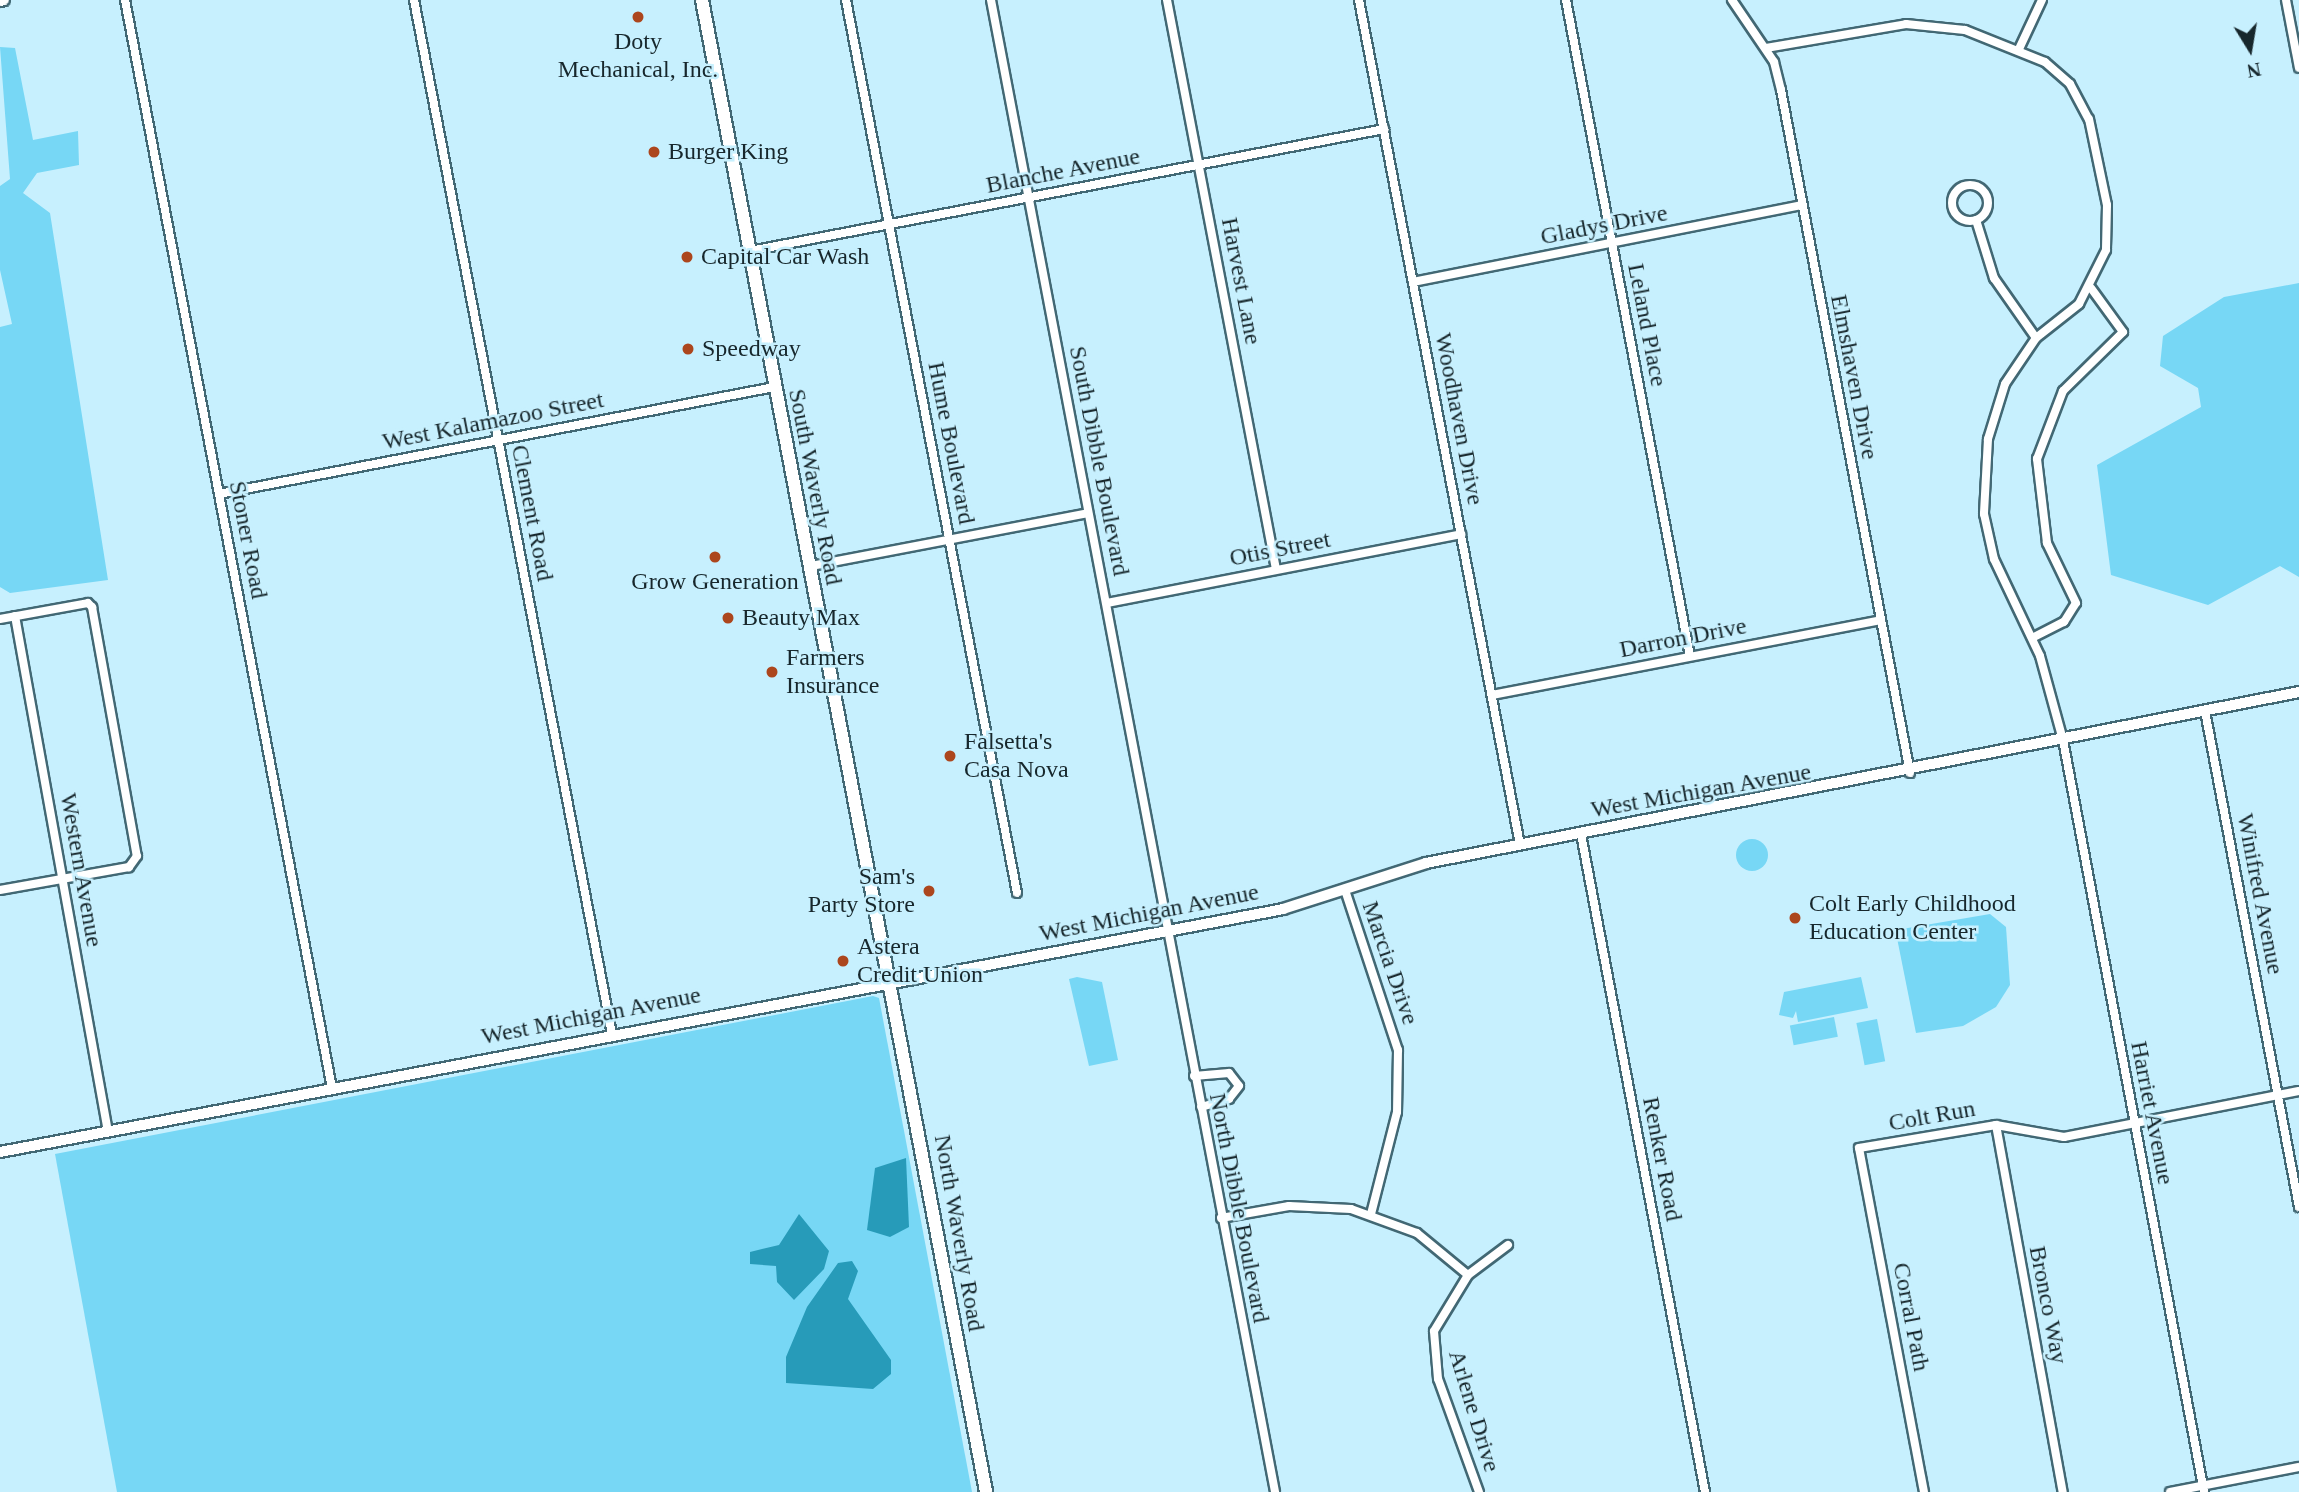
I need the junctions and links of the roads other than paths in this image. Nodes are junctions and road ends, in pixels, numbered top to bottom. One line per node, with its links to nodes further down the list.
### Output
1 (125, 0): 28 (street, Stoner Road)
2 (414, 0): 27 (street, Clement Road)
3 (702, 0): 22 (main road, South Waverly Road)
4 (846, 0): 20 (street, Hume Boulevard)
5 (991, 0): 17 (street, South Dibble Boulevard)
6 (1167, 0): 16 (street, Harvest Lane)
7 (1359, 0): 15 (street, Woodhaven Drive)
8 (1566, 0): 21 (street, Leland Place)
9 (1732, 0): 12 (street, Elmshaven Drive)
10 (2042, 0): 13 (street)
11 (2286, 0): 14 (street)
12 (1766, 48): 13 (street); 18 (street, Elmshaven Drive)
13 (2019, 49): 24 (street)
14 (2299, 68)
15 (1384, 129): 16 (street, Blanche Avenue); 23 (street, Woodhaven Drive)
16 (1199, 164): 17 (street, Blanche Avenue); 33 (street, Harvest Lane)
17 (1030, 198): 20 (street, Blanche Avenue); 29 (street, South Dibble Boulevard)
18 (1802, 205): 21 (street, Gladys Drive); 37 (street, Elmshaven Drive)
19 (1976, 220): 19 (street); 25 (street)
20 (889, 224): 22 (street, Blanche Avenue); 31 (street, Hume Boulevard)
21 (1612, 243): 23 (street, Gladys Drive); 39 (street, Leland Place)
22 (750, 251): 26 (main road, South Waverly Road)
23 (1413, 282): 30 (street, Woodhaven Drive)
24 (2091, 288): 25 (street, Harriet Avenue); 38 (street)
25 (2036, 338): 38 (street, Harriet Avenue)
26 (774, 387): 27 (street, West Kalamazoo Street); 32 (main road, South Waverly Road)
27 (498, 440): 28 (street, West Kalamazoo Street); 53 (street, Clement Road)
28 (219, 494): 55 (street, Stoner Road)
29 (1088, 513): 31 (street); 34 (street, South Dibble Boulevard)
30 (1461, 534): 33 (street, Otis Street); 41 (street, Woodhaven Drive)
31 (950, 540): 32 (street); 50 (street, Hume Boulevard)
32 (811, 566): 52 (main road, South Waverly Road)
33 (1276, 569): 34 (street, Otis Street)
34 (1107, 603): 51 (street, South Dibble Boulevard)
35 (15, 616): 36 (street); 47 (street, Western Avenue); 47 (street)
36 (0, 619)
37 (1881, 620): 39 (street, Darron Drive); 44 (street, Elmshaven Drive)
38 (2032, 638): 43 (street, Harriet Avenue)
39 (1690, 656): 41 (street, Darron Drive)
40 (2299, 692): 42 (street, West Michigan Avenue)
41 (1492, 695): 46 (street, Woodhaven Drive)
42 (2205, 711): 43 (street, West Michigan Avenue); 57 (street, Winifred Avenue)
43 (2063, 740): 44 (street, West Michigan Avenue); 59 (street, Harriet Avenue)
44 (1910, 773): 45 (street, West Michigan Avenue)
45 (1581, 834): 46 (street, West Michigan Avenue); 74 (street, Renker Road)
46 (1520, 845): 49 (street, West Michigan Avenue)
47 (63, 879): 48 (street); 61 (street, Western Avenue)
48 (0, 890)
49 (1345, 890): 51 (street, West Michigan Avenue); 65 (street, Marcia Drive)
50 (1017, 894)
51 (1169, 930): 52 (street, West Michigan Avenue); 54 (street, North Dibble Boulevard)
52 (890, 981): 53 (street, West Michigan Avenue); 71 (main road, North Waverly Road)
53 (612, 1034): 55 (street, West Michigan Avenue)
54 (1194, 1076): 58 (street, North Dibble Boulevard); 58 (street)
55 (332, 1088): 61 (street, West Michigan Avenue)
56 (2299, 1091): 57 (street, Colt Run)
57 (2278, 1095): 59 (street, Colt Run); 64 (street, Winifred Avenue)
58 (1201, 1107): 66 (street, North Dibble Boulevard)
59 (2135, 1123): 60 (street, Colt Run); 70 (street, Harriet Avenue)
60 (1996, 1125): 62 (street, Colt Run); 76 (street, Bronco Way)
61 (108, 1132): 63 (street, West Michigan Avenue)
62 (1859, 1149): 75 (street, Corral Path)
63 (0, 1152)
64 (2299, 1207)
65 (1371, 1214): 66 (street); 68 (street)
66 (1221, 1218): 72 (street, North Dibble Boulevard)
67 (1508, 1245): 68 (street, Arlene Drive)
68 (1468, 1275): 73 (street, Arlene Drive)
69 (2299, 1467): 70 (street)
70 (2204, 1489): 77 (street)
71 (986, 1492)
72 (1275, 1492)
73 (1479, 1492)
74 (1705, 1492)
75 (1924, 1492)
76 (2063, 1492)
77 (2169, 1492)

